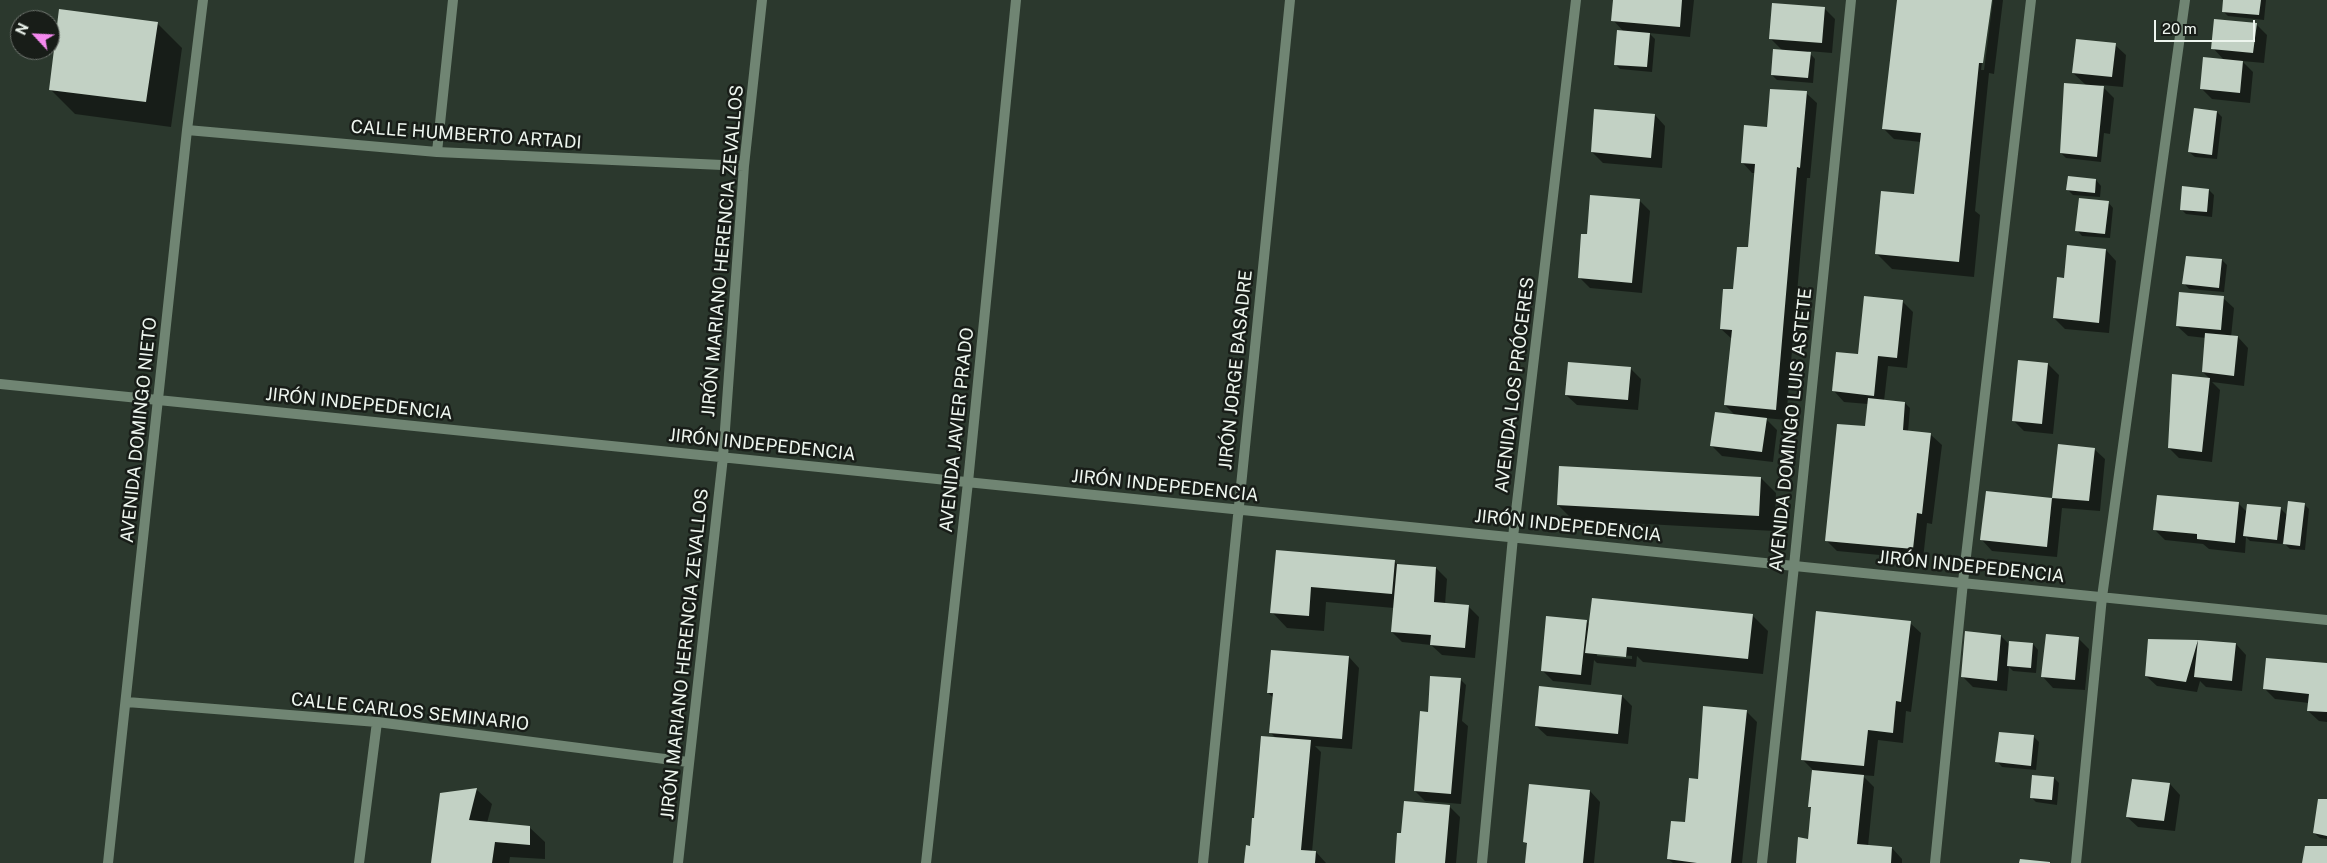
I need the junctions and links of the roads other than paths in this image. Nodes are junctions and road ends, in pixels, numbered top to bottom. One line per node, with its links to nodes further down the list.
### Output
1 (203, 0): 10 (street, AVENIDA DOMINGO NIETO)
2 (453, 0): 11 (street)
3 (762, 0): 12 (street, JIRÓN MARIANO HERENCIA ZEVALLOS)
4 (1016, 0): 16 (street, AVENIDA JAVIER PRADO)
5 (1290, 0): 17 (street, JIRÓN JORGE BASADRE)
6 (1576, 0): 18 (street, AVENIDA LOS PRÓCERES)
7 (1851, 0): 19 (street, AVENIDA DOMINGO LUIS ASTETE)
8 (2031, 0): 20 (street)
9 (2186, 0): 21 (street)
10 (187, 130): 11 (street, CALLE HUMBERTO ARTADI); 14 (street, AVENIDA DOMINGO NIETO)
11 (437, 152): 12 (street, CALLE HUMBERTO ARTADI)
12 (744, 166): 15 (street, JIRÓN MARIANO HERENCIA ZEVALLOS)
13 (0, 384): 14 (street, JIRÓN INDEPEDENCIA)
14 (159, 400): 15 (street, JIRÓN INDEPEDENCIA); 23 (street, AVENIDA DOMINGO NIETO)
15 (723, 457): 16 (street, JIRÓN INDEPEDENCIA); 25 (street, JIRÓN MARIANO HERENCIA ZEVALLOS)
16 (968, 482): 17 (street, JIRÓN INDEPEDENCIA); 29 (street, AVENIDA JAVIER PRADO)
17 (1239, 510): 18 (street, JIRÓN INDEPEDENCIA); 30 (street, JIRÓN JORGE BASADRE)
18 (1513, 537): 19 (street, JIRÓN INDEPEDENCIA); 31 (street, AVENIDA LOS PRÓCERES)
19 (1794, 566): 20 (street, JIRÓN INDEPEDENCIA); 32 (street, AVENIDA DOMINGO LUIS ASTETE)
20 (1963, 582): 21 (street, JIRÓN INDEPEDENCIA); 33 (street)
21 (2102, 597): 22 (street, JIRÓN INDEPEDENCIA); 34 (street)
22 (2327, 620)
23 (127, 702): 24 (street, CALLE CARLOS SEMINARIO); 26 (street, AVENIDA DOMINGO NIETO)
24 (377, 722): 25 (street, CALLE CARLOS SEMINARIO); 27 (street)
25 (688, 762): 28 (street, JIRÓN MARIANO HERENCIA ZEVALLOS)
26 (108, 863)
27 (359, 863)
28 (678, 863)
29 (926, 863)
30 (1203, 863)
31 (1482, 863)
32 (1762, 863)
33 (1934, 863)
34 (2076, 863)

